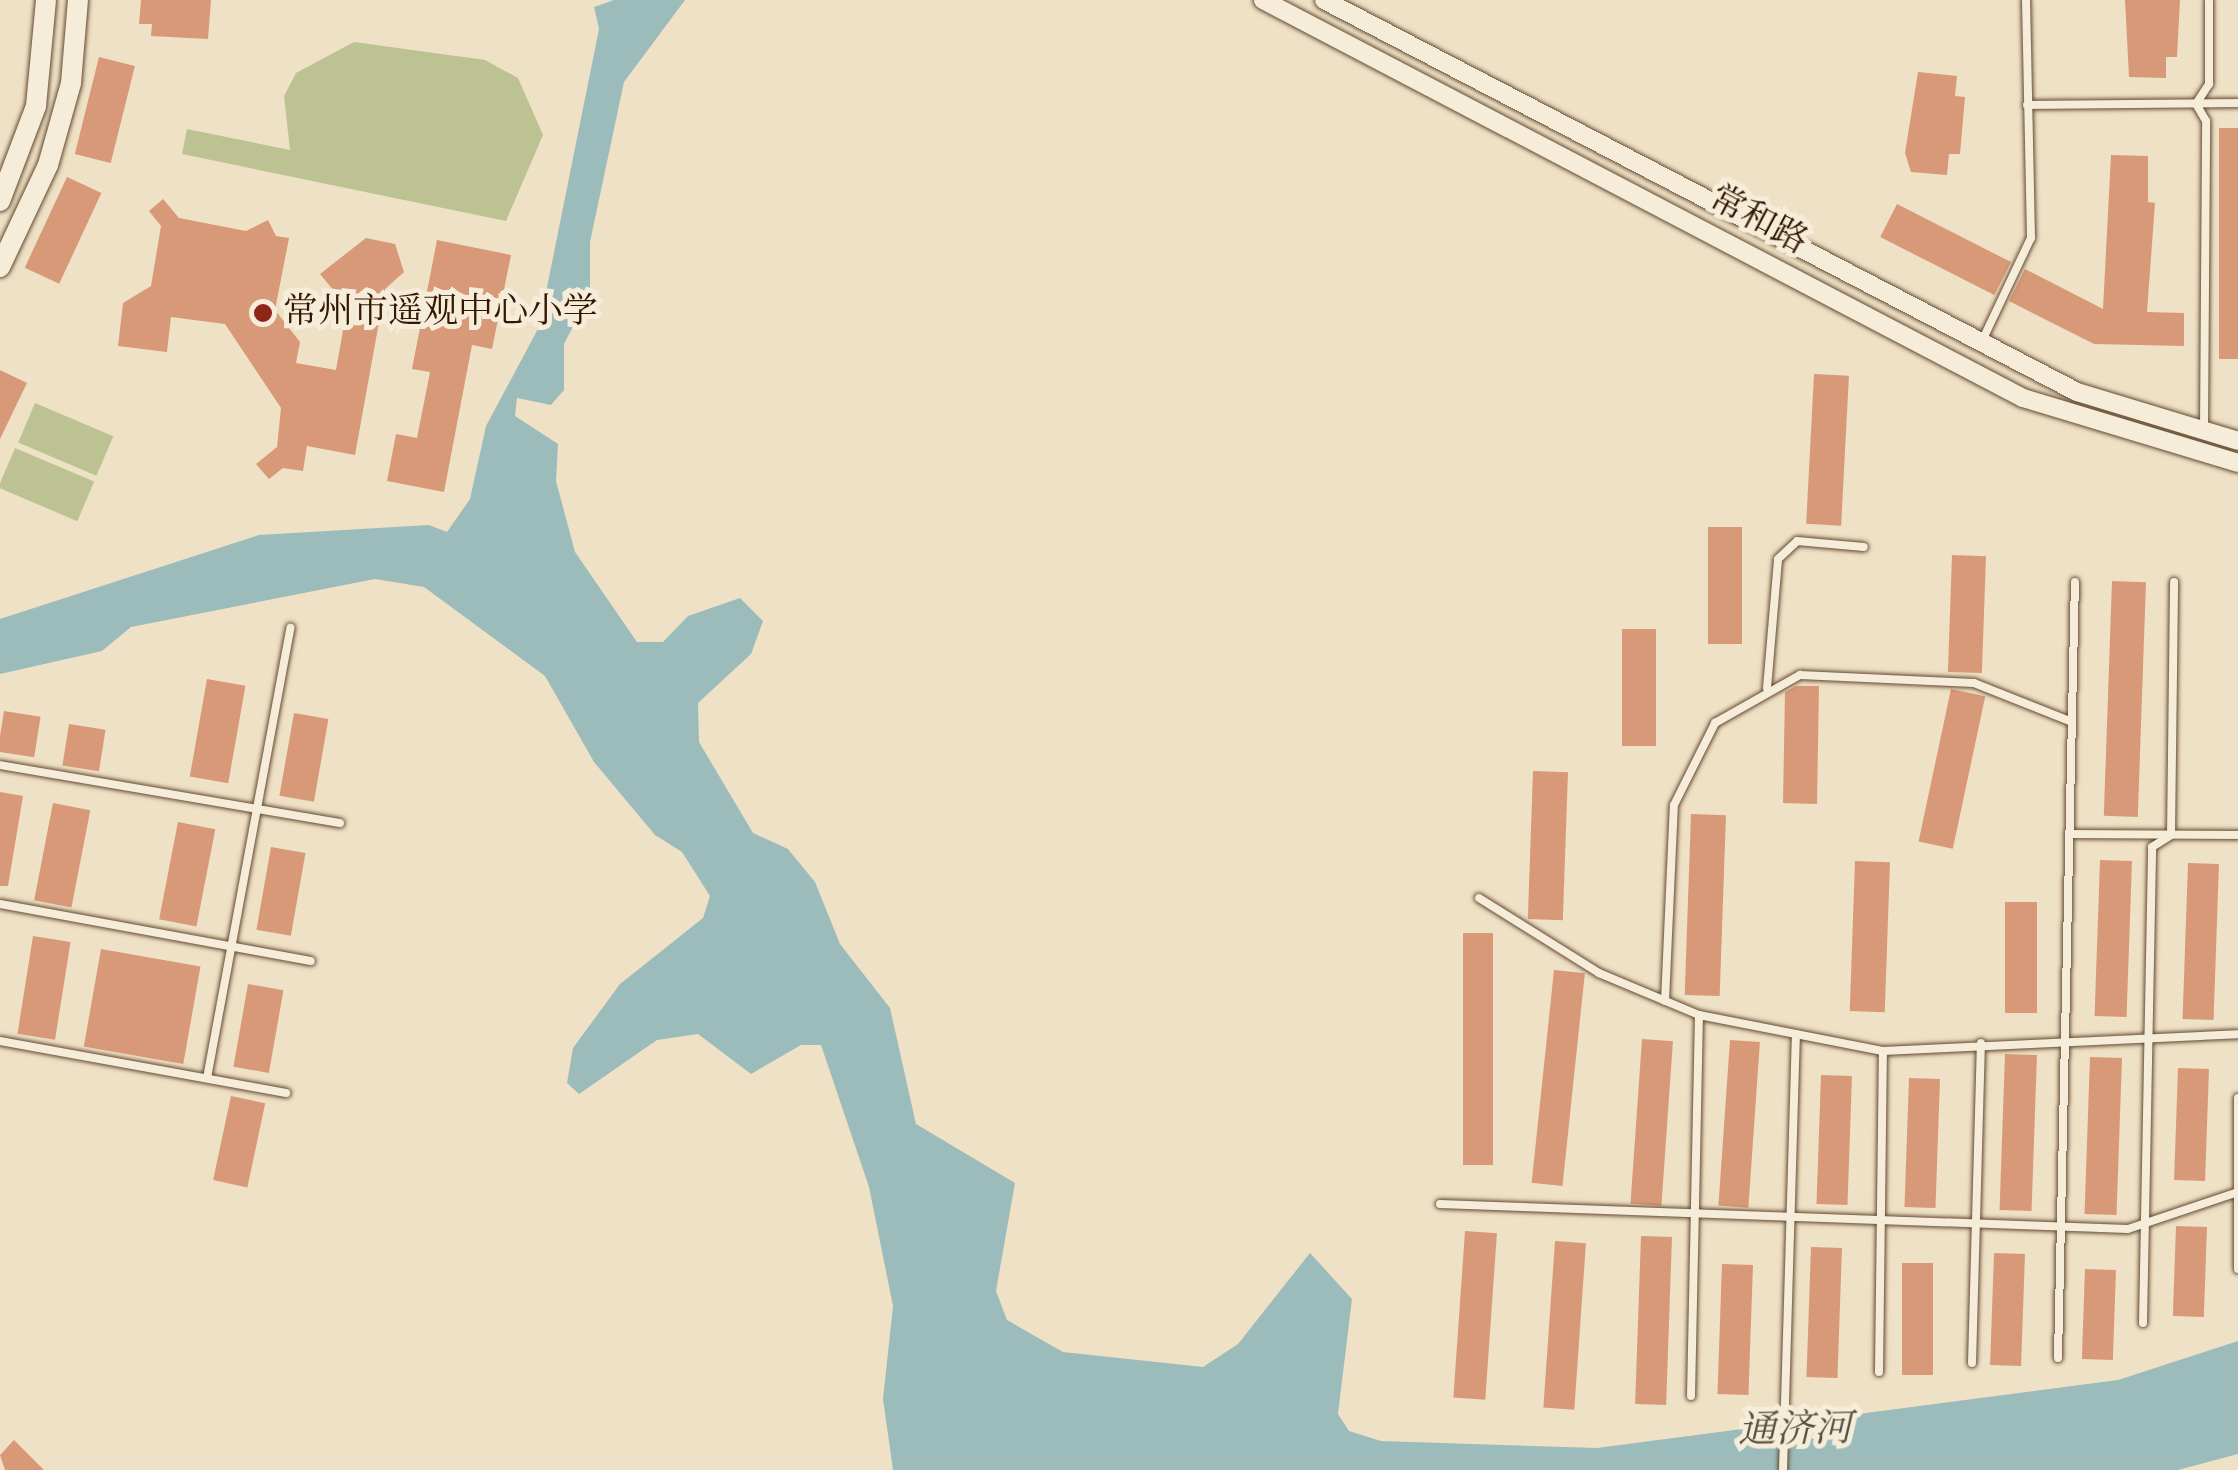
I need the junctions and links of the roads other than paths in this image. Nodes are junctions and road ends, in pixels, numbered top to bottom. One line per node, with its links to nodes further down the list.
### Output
1 (46, 0): 10 (main road)
2 (78, 0): 11 (main road)
3 (1263, 0): 15 (street, 常和路)
4 (1324, 0): 12 (street, 常和路)
5 (2026, 0): 9 (lane)
6 (2209, 0): 7 (lane)
7 (2196, 104): 8 (lane); 9 (lane); 13 (lane)
8 (2238, 104)
9 (2027, 105): 12 (lane)
10 (0, 201)
11 (0, 267)
12 (1982, 341): 13 (street, 常和路)
13 (2204, 435): 14 (street, 常和路)
14 (2238, 441)
15 (2238, 463)
16 (1864, 547): 20 (lane)
17 (2076, 582): 21 (lane)
18 (2174, 582): 26 (lane)
19 (290, 628): 23 (lane)
20 (1767, 688): 21 (lane); 32 (lane)
21 (2072, 722): 25 (lane)
22 (0, 766): 23 (lane)
23 (257, 809): 24 (lane); 30 (lane)
24 (340, 823)
25 (2070, 834): 26 (lane); 37 (lane)
26 (2171, 835): 27 (lane); 35 (lane)
27 (2238, 835)
28 (1479, 898): 32 (lane)
29 (0, 904): 30 (lane)
30 (230, 946): 31 (lane); 41 (lane)
31 (311, 961)
32 (1665, 1001): 33 (lane)
33 (1699, 1016): 34 (lane); 46 (lane)
34 (1796, 1034): 40 (lane); 47 (lane)
35 (2148, 1034): 36 (lane); 37 (lane); 48 (lane)
36 (2238, 1034)
37 (2066, 1036): 39 (lane); 51 (lane)
38 (0, 1041): 41 (lane)
39 (1981, 1043): 40 (lane); 50 (lane)
40 (1883, 1050): 49 (lane)
41 (207, 1078): 42 (lane)
42 (286, 1093)
43 (2238, 1098): 44 (lane)
44 (2235, 1193): 48 (lane); 52 (lane)
45 (1440, 1204): 46 (lane)
46 (1695, 1218): 47 (lane); 57 (lane)
47 (1790, 1223): 49 (lane); 58 (lane)
48 (2144, 1223): 51 (lane); 53 (lane)
49 (1880, 1225): 50 (lane); 56 (lane)
50 (1976, 1226): 51 (lane); 55 (lane)
51 (2062, 1228): 54 (lane)
52 (2238, 1270)
53 (2143, 1323)
54 (2058, 1358)
55 (1972, 1363)
56 (1878, 1372)
57 (1691, 1396)
58 (1783, 1470)

